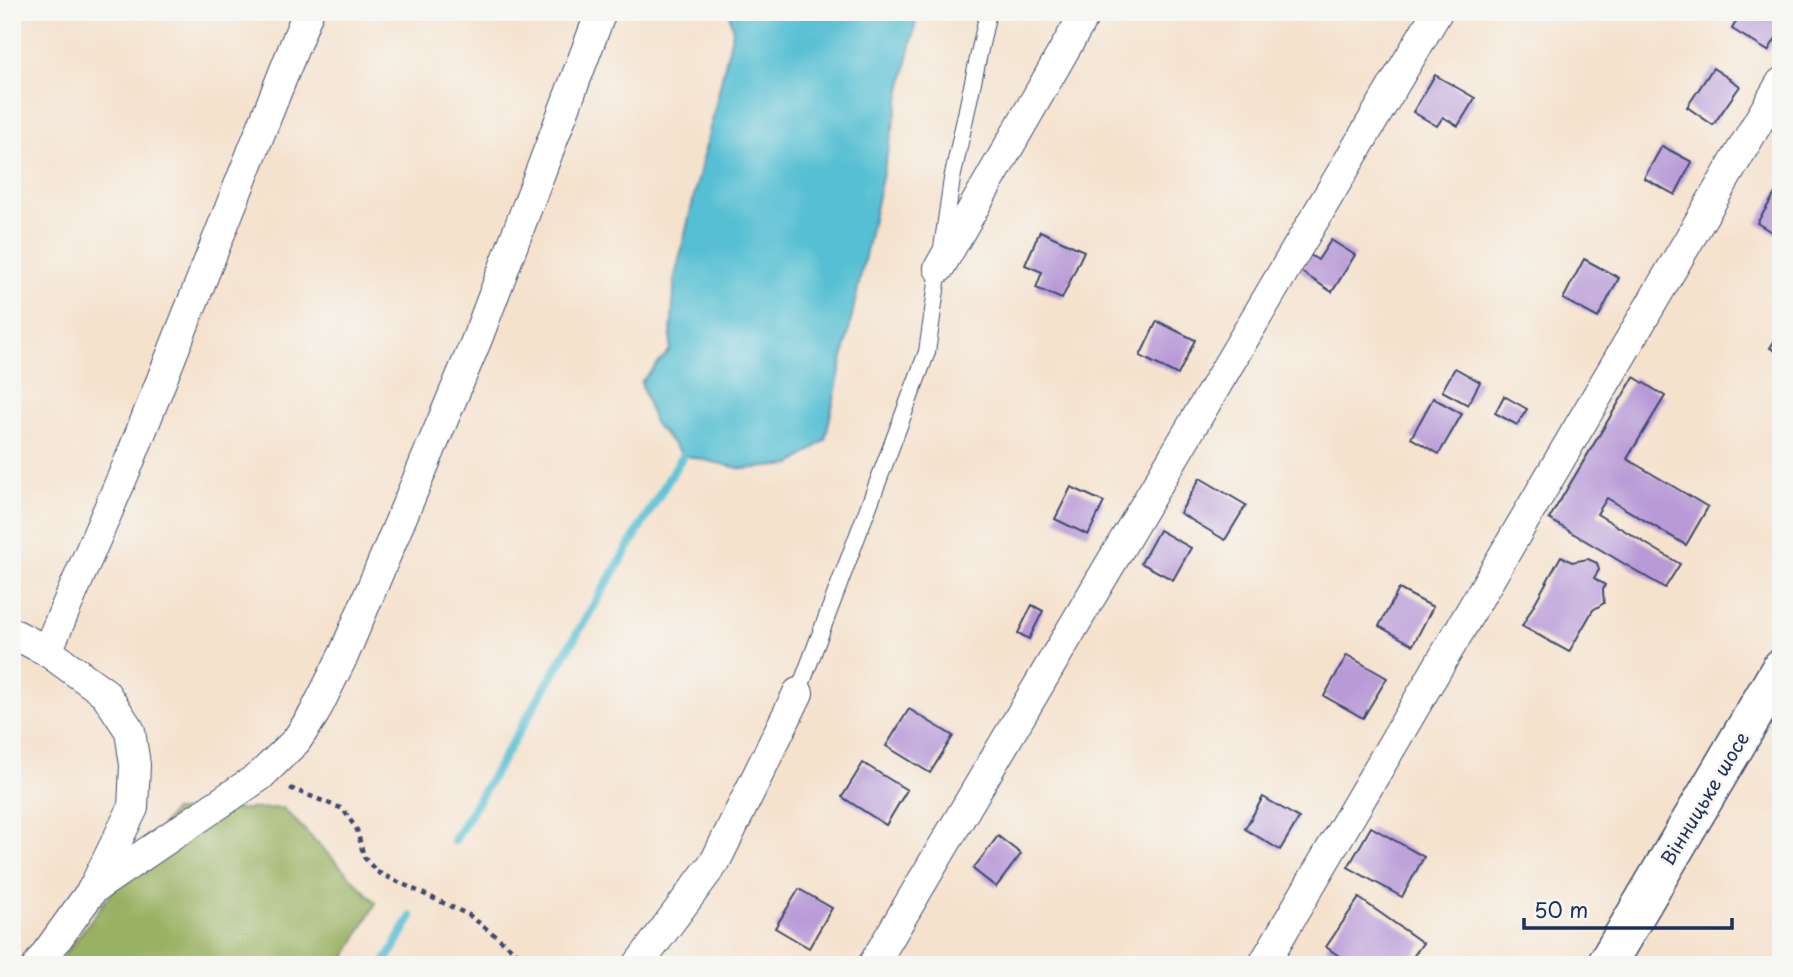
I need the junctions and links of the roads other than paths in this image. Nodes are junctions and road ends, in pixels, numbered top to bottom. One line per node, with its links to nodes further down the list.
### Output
1 (308, 12): 9 (street)
2 (601, 12): 12 (street)
3 (988, 12): 7 (lane)
4 (1086, 12): 7 (street)
5 (1437, 12): 15 (street)
6 (1781, 83): 16 (street)
7 (939, 268): 11 (lane)
8 (12, 633): 9 (street)
9 (47, 651): 12 (street)
10 (1781, 668): 17 (main road, Вінницьке шосе)
11 (798, 693): 14 (street)
12 (93, 889): 13 (street)
13 (38, 965)
14 (638, 965)
15 (873, 965)
16 (1264, 965)
17 (1606, 965)

